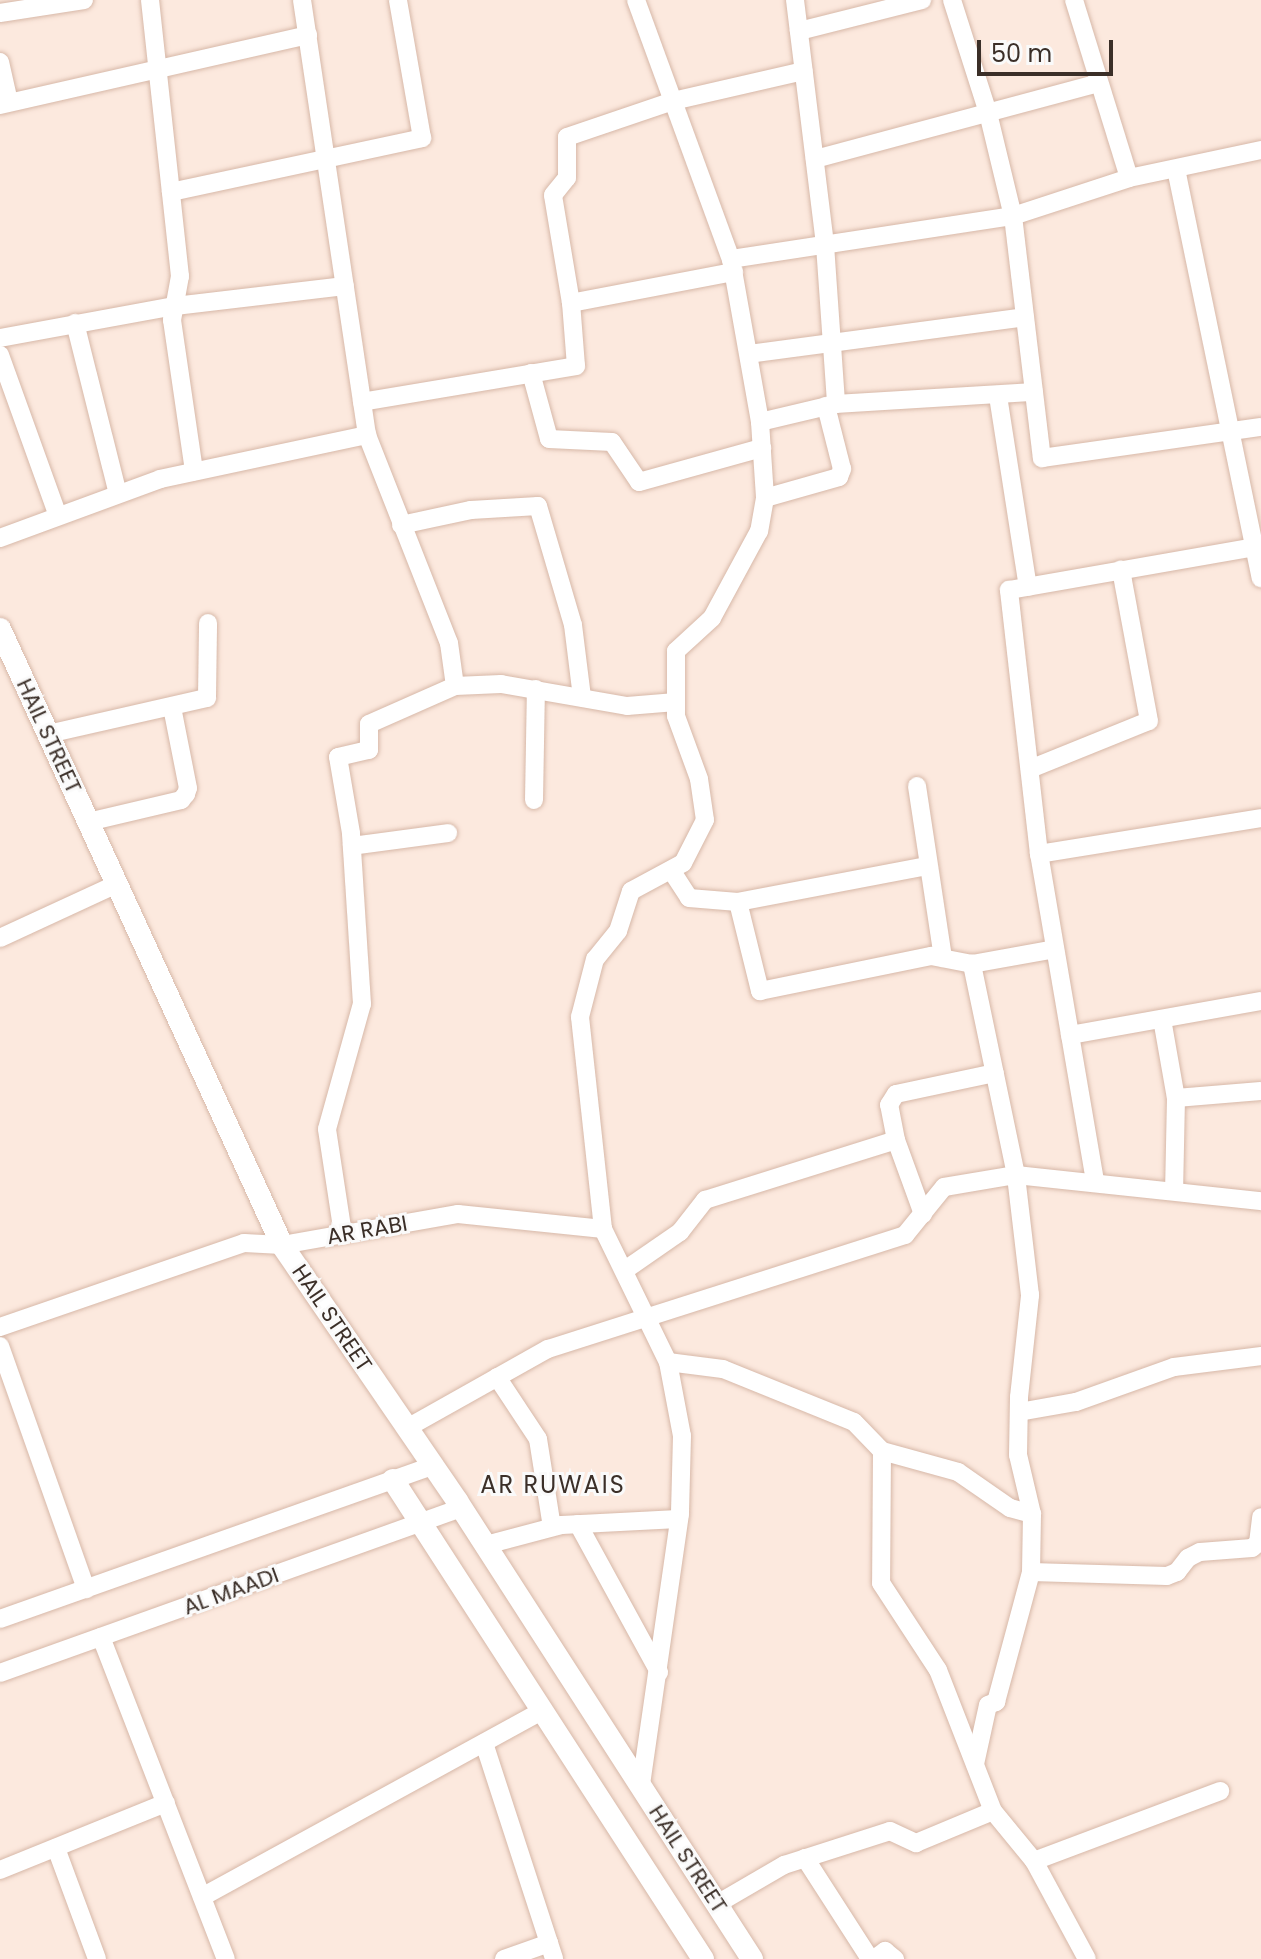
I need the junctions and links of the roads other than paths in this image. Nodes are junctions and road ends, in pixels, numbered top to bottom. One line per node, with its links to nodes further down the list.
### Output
1 (84, 0): 10 (street)
2 (150, 0): 14 (street)
3 (302, 0): 12 (street)
4 (398, 0): 22 (street)
5 (636, 0): 17 (street)
6 (795, 0): 11 (street)
7 (922, 0): 11 (street)
8 (952, 0): 19 (street)
9 (1074, 0): 16 (street)
10 (0, 13)
11 (799, 31): 15 (street)
12 (308, 35): 14 (street); 22 (street)
13 (0, 62): 18 (street)
14 (157, 68): 18 (street); 25 (street)
15 (804, 71): 17 (street); 21 (street)
16 (1098, 83): 19 (street); 24 (street)
17 (673, 101): 28 (street); 30 (street)
18 (5, 104)
19 (988, 113): 21 (street); 26 (street)
20 (1261, 150): 23 (street)
21 (815, 159): 27 (street)
22 (326, 161): 25 (street); 29 (street)
23 (1176, 169): 24 (street); 45 (street)
24 (1129, 178): 26 (street)
25 (171, 192): 31 (street)
26 (1013, 216): 27 (street); 32 (street)
27 (825, 245): 28 (street); 35 (street)
28 (732, 266): 30 (street); 36 (street)
29 (345, 286): 31 (street); 41 (street)
30 (571, 303): 38 (street)
31 (175, 306): 33 (street); 48 (street)
32 (1025, 317): 35 (street); 39 (street)
33 (75, 323): 34 (street); 49 (street)
34 (0, 338)
35 (832, 343): 36 (street); 42 (street)
36 (749, 354): 43 (street)
37 (0, 355): 51 (street)
38 (531, 373): 41 (street); 47 (street)
39 (1034, 392): 40 (street); 45 (street)
40 (998, 396): 42 (street); 57 (street)
41 (362, 402): 46 (street)
42 (831, 405): 43 (street); 50 (street)
43 (760, 422): 47 (street)
44 (1261, 427): 45 (street)
45 (1231, 431): 54 (street)
46 (367, 435): 48 (street); 52 (street)
47 (762, 448): 50 (street)
48 (194, 471): 49 (street)
49 (118, 494): 51 (street)
50 (765, 498): 63 (street)
51 (58, 516): 53 (street)
52 (401, 525): 60 (street); 62 (street)
53 (0, 538)
54 (1258, 547): 55 (street); 56 (street)
55 (1121, 570): 57 (street); 66 (street)
56 (1261, 578)
57 (1028, 587): 66 (street)
58 (208, 623): 64 (street)
59 (1, 632): 65 (main road, HAIL STREET)
60 (455, 686): 61 (street); 72 (street)
61 (536, 689): 62 (street); 68 (street)
62 (582, 697): 63 (street)
63 (676, 702): 75 (street)
64 (172, 707): 65 (street); 70 (street)
65 (48, 734): 70 (main road, HAIL STREET)
66 (1030, 769): 73 (street)
67 (917, 786): 74 (street)
68 (534, 800)
69 (1261, 818): 73 (street)
70 (88, 822): 76 (main road, HAIL STREET)
71 (448, 833): 72 (street)
72 (352, 846): 95 (street)
73 (1039, 854): 79 (street)
74 (927, 866): 77 (street); 80 (street)
75 (671, 870): 77 (street); 94 (street)
76 (117, 884): 78 (street); 96 (main road, HAIL STREET)
77 (738, 902): 80 (street)
78 (0, 938)
79 (1055, 949): 81 (street); 84 (street)
80 (943, 958): 81 (street)
81 (972, 964): 85 (street)
82 (1261, 1001): 83 (street)
83 (1162, 1019): 84 (street); 87 (street)
84 (1070, 1035): 90 (street)
85 (995, 1073): 88 (street); 89 (street)
86 (1261, 1091): 87 (street)
87 (1176, 1098): 91 (street)
88 (896, 1140): 93 (street); 97 (street)
89 (1016, 1175): 90 (street); 93 (street); 104 (street)
90 (1095, 1181): 91 (street)
91 (1174, 1191): 92 (street)
92 (1261, 1201)
93 (923, 1214): 98 (street)
94 (603, 1229): 95 (street, AR RABI); 97 (street)
95 (343, 1234): 96 (street, AR RABI)
96 (282, 1245): 99 (street, AR RABI); 105 (main road, HAIL STREET)
97 (625, 1270): 98 (street)
98 (650, 1319): 102 (street); 103 (street)
99 (0, 1327)
100 (0, 1346): 118 (street)
101 (1261, 1356): 104 (street)
102 (668, 1362): 106 (street); 112 (street)
103 (497, 1377): 105 (street); 115 (street)
104 (1019, 1412): 110 (street)
105 (407, 1428): 107 (main road, HAIL STREET)
106 (882, 1451): 110 (street); 125 (street)
107 (433, 1466): 108 (street); 109 (main road, HAIL STREET)
108 (393, 1480): 113 (main road, HAIL STREET); 118 (street)
109 (462, 1508): 113 (street, AL MAADI); 116 (main road, HAIL STREET)
110 (1032, 1514): 117 (street)
111 (1261, 1517): 117 (street)
112 (679, 1519): 114 (street); 121 (street)
113 (420, 1524): 120 (street, AL MAADI); 123 (main road, HAIL STREET)
114 (578, 1524): 115 (street); 121 (street)
115 (552, 1527): 116 (street)
116 (486, 1545): 126 (main road, HAIL STREET)
117 (1031, 1572): 125 (street)
118 (86, 1589): 119 (street)
119 (0, 1619)
120 (101, 1637): 122 (street, AL MAADI); 128 (street)
121 (659, 1672): 126 (street)
122 (0, 1673)
123 (542, 1711): 124 (street); 140 (main road, HAIL STREET)
124 (484, 1743): 134 (street); 136 (street)
125 (975, 1764): 129 (street)
126 (641, 1785): 135 (main road, HAIL STREET)
127 (1220, 1791): 132 (street)
128 (166, 1803): 130 (street); 134 (street)
129 (993, 1811): 131 (street); 132 (street)
130 (56, 1848): 133 (street); 137 (street)
131 (805, 1858): 135 (street); 142 (street)
132 (1034, 1861): 144 (street)
133 (0, 1870)
134 (202, 1897): 138 (street)
135 (717, 1904): 141 (main road, HAIL STREET)
136 (552, 1951): 139 (street)
137 (97, 1959)
138 (226, 1959)
139 (504, 1959)
140 (703, 1959)
141 (752, 1959)
142 (872, 1959): 143 (street)
143 (895, 1959)
144 (1087, 1959)

